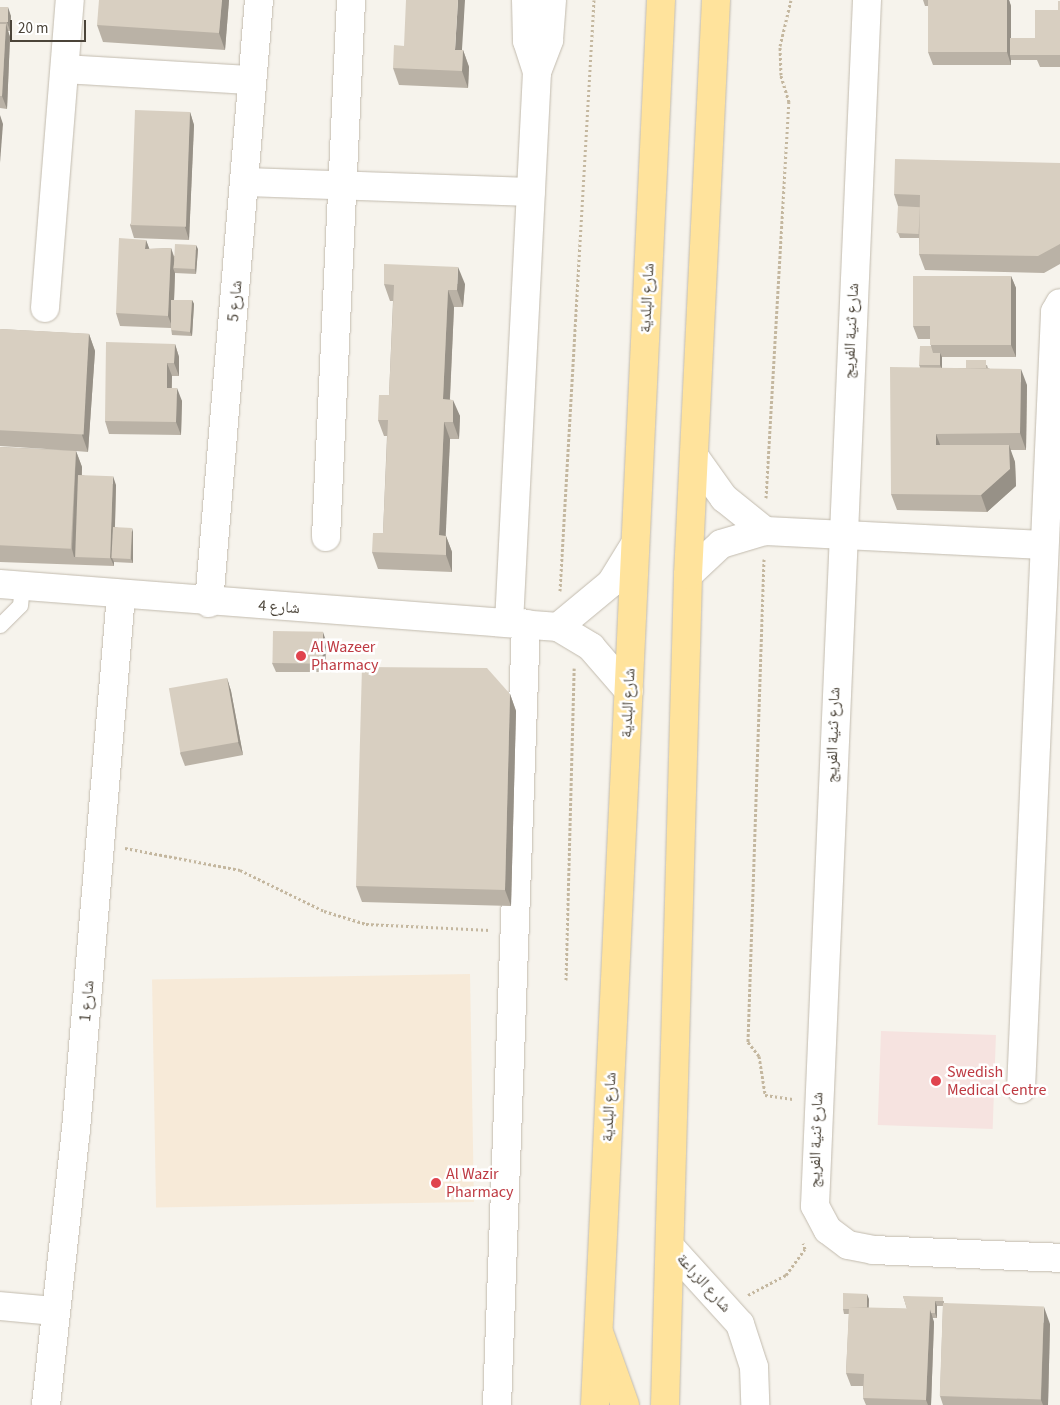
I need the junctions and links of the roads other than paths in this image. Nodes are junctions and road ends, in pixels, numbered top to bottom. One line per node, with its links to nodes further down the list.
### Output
1 (70, 0): 9 (street)
2 (259, 0): 11 (street, شارع 5)
3 (351, 0): 13 (street)
4 (526, 0): 10 (street)
5 (552, 0): 10 (street)
6 (661, 0): 21 (main road, شارع البلدية)
7 (716, 0): 17 (main road)
8 (867, 0): 19 (street, شارع ثنية الفريج)
9 (65, 69): 11 (street); 16 (street)
10 (537, 72): 14 (street)
11 (252, 80): 12 (street, شارع 5)
12 (246, 182): 13 (street); 26 (street, شارع 5)
13 (343, 185): 14 (street); 20 (street)
14 (531, 192): 27 (street)
15 (1060, 303): 22 (street)
16 (45, 308)
17 (694, 456): 18 (street); 23 (main road)
18 (765, 530): 19 (street); 23 (street)
19 (842, 535): 22 (street); 33 (street, شارع ثنية الفريج)
20 (326, 537)
21 (635, 544): 29 (street); 30 (main road, شارع البلدية)
22 (1044, 545): 31 (street)
23 (688, 575): 32 (main road)
24 (11, 585): 25 (street, شارع 4); 28 (lane)
25 (121, 595): 26 (street, شارع 4); 35 (street, شارع 1)
26 (209, 602): 27 (street, شارع 4)
27 (518, 624): 29 (street, شارع 4); 38 (street)
28 (0, 625)
29 (566, 631): 30 (street)
30 (629, 691): 36 (main road, شارع البلدية)
31 (1021, 1089)
32 (672, 1249): 41 (main road); 42 (street, شارع الزراعة)
33 (1060, 1258)
34 (0, 1306): 35 (street)
35 (54, 1311): 37 (street, شارع 1)
36 (598, 1332): 39 (main road, شارع البلدية); 40 (main road)
37 (46, 1405)
38 (497, 1405)
39 (595, 1405)
40 (625, 1405)
41 (665, 1405)
42 (755, 1405)

